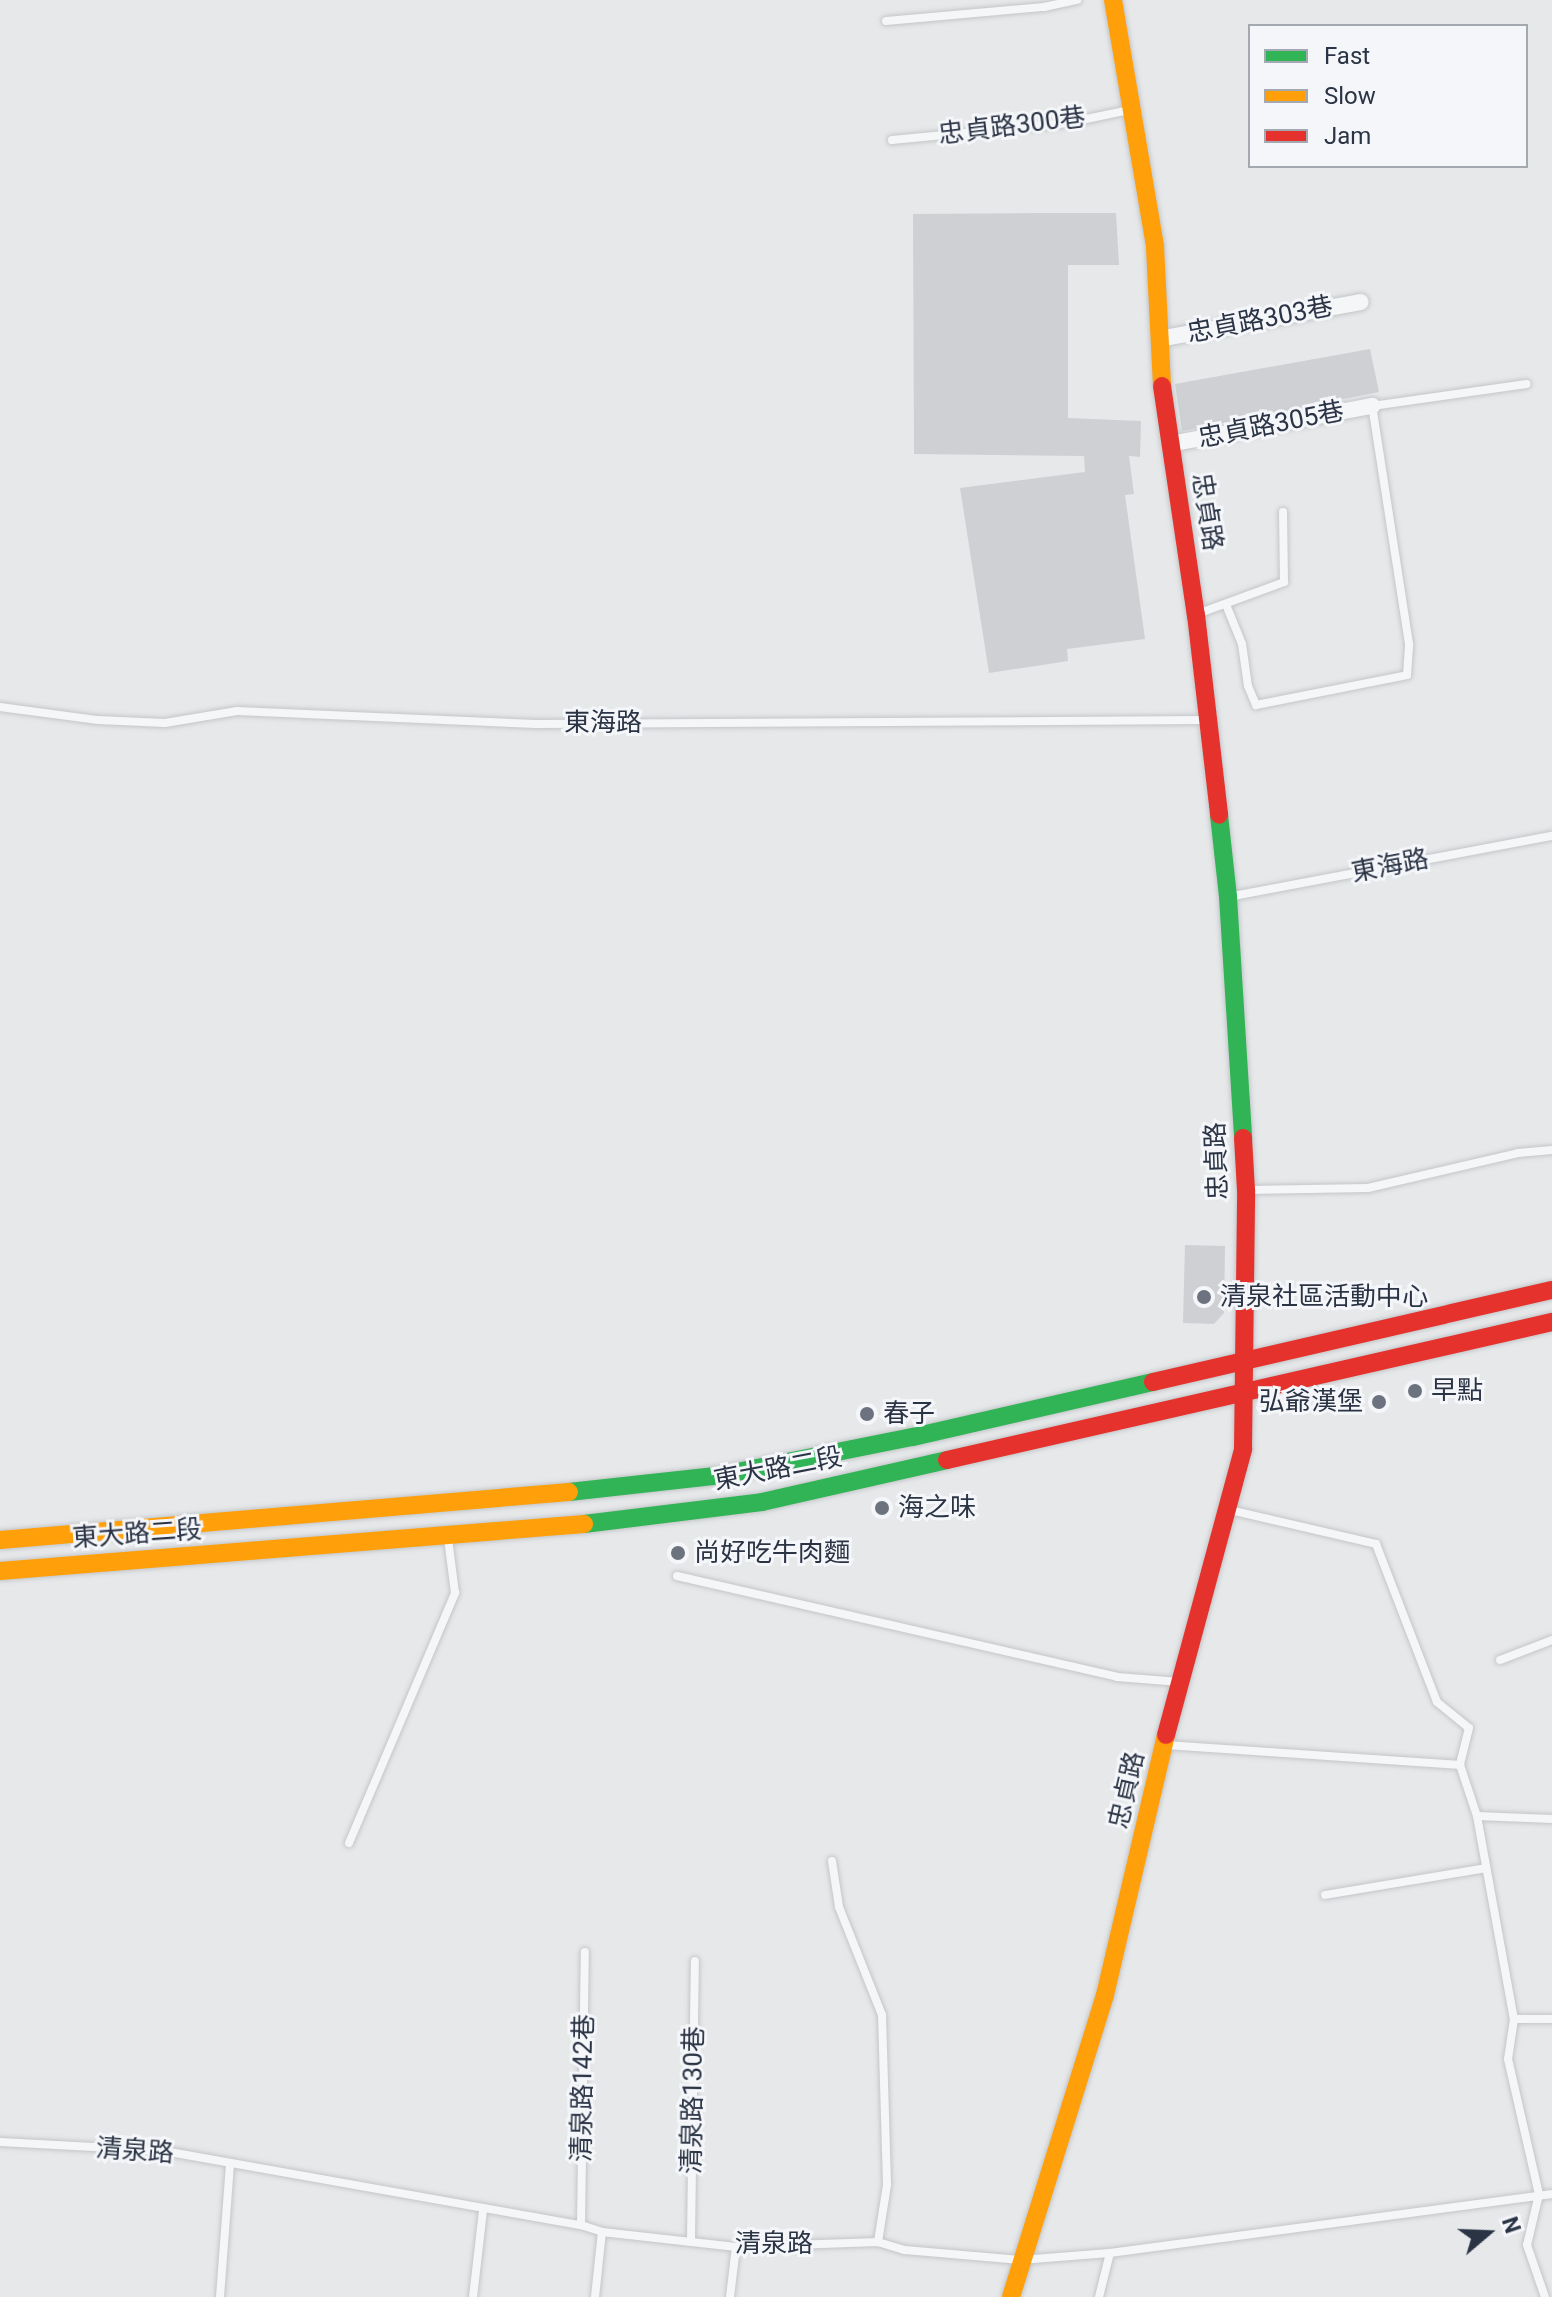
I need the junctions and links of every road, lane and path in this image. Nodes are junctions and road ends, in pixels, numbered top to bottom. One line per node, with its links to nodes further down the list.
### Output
1 (1077, 0): 3 (lane)
2 (1113, 0): 4 (street, 忠貞路)
3 (886, 21)
4 (1132, 110): 5 (lane, 忠貞路300巷); 7 (street, 忠貞路)
5 (892, 140)
6 (1361, 302): 7 (street, 忠貞路303巷)
7 (1159, 339): 10 (street, 忠貞路)
8 (1526, 384): 9 (lane)
9 (1372, 406): 10 (street, 忠貞路305巷); 12 (lane)
10 (1170, 444): 13 (street, 忠貞路)
11 (1283, 512): 12 (lane)
12 (1227, 607): 13 (lane)
13 (1196, 615): 15 (street, 忠貞路)
14 (0, 707): 15 (lane, 東海路)
15 (1209, 720): 17 (street, 忠貞路)
16 (1552, 836): 17 (lane, 東海路)
17 (1228, 897): 19 (street, 忠貞路)
18 (1552, 1150): 19 (lane)
19 (1246, 1190): 22 (street, 忠貞路)
20 (1552, 1290): 22 (street, 東大路二段)
21 (1552, 1322): 23 (street, 東大路二段)
22 (1243, 1361): 23 (street, 忠貞路); 24 (street, 東大路二段)
23 (1242, 1392): 25 (street, 忠貞路); 26 (street, 東大路二段)
24 (425, 1504): 26 (street); 27 (street, 東大路二段)
25 (1229, 1510): 32 (street, 忠貞路); 34 (lane)
26 (439, 1538): 28 (street, 東大路二段); 37 (lane)
27 (0, 1540)
28 (0, 1571)
29 (677, 1576): 32 (lane)
30 (1552, 1640): 31 (lane)
31 (1500, 1660)
32 (1181, 1682): 33 (street, 忠貞路)
33 (1164, 1744): 34 (lane); 56 (street, 忠貞路)
34 (1460, 1765): 35 (lane)
35 (1477, 1816): 36 (lane); 39 (lane)
36 (1552, 1819)
37 (349, 1843)
38 (832, 1861): 53 (lane)
39 (1486, 1868): 40 (lane); 43 (lane)
40 (1325, 1895)
41 (585, 1952): 50 (lane, 清泉路142巷)
42 (695, 1961): 52 (lane, 清泉路130巷)
43 (1514, 2019): 44 (lane); 47 (lane)
44 (1552, 2019)
45 (0, 2142): 46 (lane, 清泉路)
46 (230, 2163): 49 (lane, 清泉路); 57 (lane)
47 (1539, 2194): 48 (lane, 清泉路); 55 (lane, 清泉路); 63 (lane)
48 (1552, 2194)
49 (483, 2210): 50 (lane, 清泉路); 58 (lane)
50 (581, 2225): 51 (lane, 清泉路)
51 (602, 2232): 52 (lane, 清泉路); 59 (lane)
52 (691, 2239): 54 (lane, 清泉路)
53 (878, 2242): 54 (lane, 清泉路); 56 (lane, 清泉路)
54 (736, 2247): 60 (lane)
55 (1110, 2253): 56 (lane, 清泉路); 62 (lane)
56 (1021, 2260): 61 (street, 忠貞路)
57 (220, 2297)
58 (473, 2297)
59 (595, 2297)
60 (730, 2297)
61 (1011, 2297)
62 (1099, 2297)
63 (1545, 2297)

